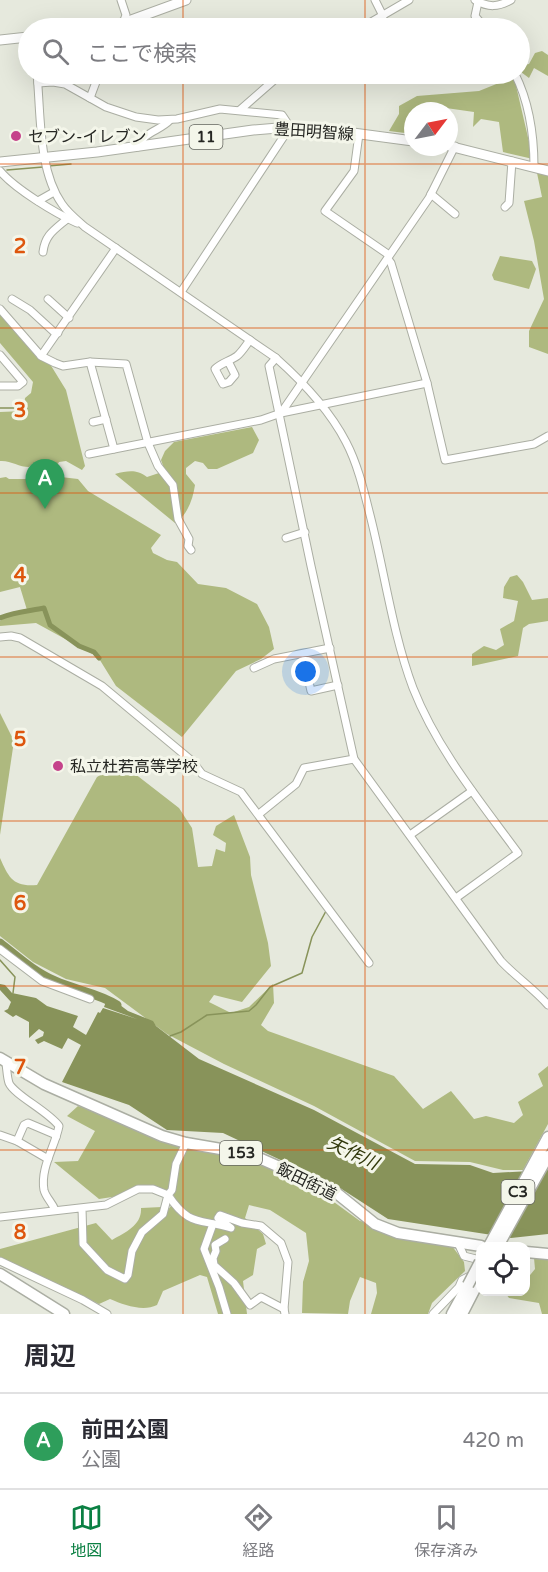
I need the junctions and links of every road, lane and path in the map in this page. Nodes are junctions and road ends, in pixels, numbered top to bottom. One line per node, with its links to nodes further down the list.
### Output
1 (121, 0): 8 (street)
2 (186, 0): 9 (main road)
3 (375, 0): 7 (street)
4 (409, 0): 7 (street)
5 (512, 0): 6 (street)
6 (476, 1): 11 (street)
7 (383, 16): 10 (street)
8 (125, 18)
9 (137, 18)
10 (379, 18)
11 (477, 18)
12 (18, 39): 13 (main road)
13 (0, 40)
14 (38, 84): 28 (street)
15 (64, 84): 19 (street)
16 (95, 84): 19 (street)
17 (270, 84): 20 (street)
18 (520, 84): 31 (street)
19 (90, 98): 21 (street)
20 (240, 110): 21 (street); 22 (street)
21 (170, 120): 25 (street)
22 (290, 127): 23 (main road, 豊田明智線 / 11); 25 (main road, 豊田明智線 / 11); 44 (street)
23 (359, 134): 24 (main road, 豊田明智線 / 11); 43 (street)
24 (404, 140)
25 (138, 147): 28 (main road, 豊田明智線 / 11)
26 (458, 148): 29 (main road)
27 (447, 156): 35 (street)
28 (44, 158): 30 (main road, 豊田明智線 / 11); 34 (street)
29 (512, 161): 31 (main road); 37 (street)
30 (0, 162)
31 (534, 167): 33 (main road)
32 (0, 171): 36 (street)
33 (548, 171)
34 (54, 192): 36 (street); 40 (street)
35 (430, 194): 38 (street); 43 (street)
36 (39, 201): 39 (street)
37 (506, 207)
38 (455, 214)
39 (67, 219): 40 (street); 42 (street)
40 (85, 227): 41 (street)
41 (116, 248): 44 (street); 48 (street)
42 (43, 252)
43 (388, 257): 56 (street); 57 (street)
44 (181, 292): 50 (street)
45 (12, 299): 49 (street)
46 (48, 299): 48 (street)
47 (0, 309): 52 (street)
48 (69, 318): 49 (street)
49 (58, 333): 52 (street)
50 (250, 340): 53 (street); 54 (street)
51 (0, 355): 58 (street)
52 (41, 356): 55 (street)
53 (276, 358): 56 (street); 60 (street)
54 (228, 361)
55 (90, 362): 61 (street); 64 (street)
56 (303, 382): 59 (street); 60 (street)
57 (428, 384): 59 (street); 63 (street)
58 (0, 386)
59 (322, 405): 60 (street); 76 (street)
60 (280, 413): 64 (street); 67 (street)
61 (106, 419): 62 (street); 65 (street)
62 (93, 422)
63 (548, 436)
64 (148, 443): 65 (street); 69 (street)
65 (114, 449): 66 (street)
66 (89, 454)
67 (305, 531): 68 (street); 71 (street)
68 (286, 538)
69 (191, 549)
70 (0, 637): 77 (street)
71 (330, 648): 72 (street); 74 (street)
72 (254, 668)
73 (309, 682): 74 (street)
74 (338, 685): 75 (street)
75 (354, 759): 77 (street); 78 (street)
76 (472, 791): 78 (street); 79 (street)
77 (258, 814): 81 (street)
78 (410, 836): 79 (street)
79 (456, 898): 83 (street)
80 (0, 949): 82 (street)
81 (369, 963)
82 (90, 999)
83 (548, 1005)
84 (3, 1061): 86 (street); 89 (highway, 飯田街道 / 153)
85 (0, 1135): 88 (street)
86 (56, 1137): 88 (street); 91 (street)
87 (548, 1137): 98 (highway, C3)
88 (17, 1141): 91 (street)
89 (186, 1143): 92 (street); 100 (highway, 飯田街道 / 153)
90 (548, 1156): 99 (highway, C3)
91 (48, 1159): 94 (street)
92 (168, 1195): 93 (street); 93 (street); 96 (street)
93 (82, 1208): 94 (street)
94 (55, 1210): 95 (street)
95 (0, 1217)
96 (213, 1224): 110 (street); 114 (street)
97 (225, 1239): 110 (street)
98 (491, 1242)
99 (500, 1242)
100 (458, 1243): 101 (highway, 飯田街道 / 153); 104 (street)
101 (476, 1245)
102 (530, 1252): 103 (highway)
103 (548, 1254)
104 (476, 1260)
105 (0, 1261): 109 (street)
106 (0, 1274): 112 (highway)
107 (0, 1280): 111 (highway)
108 (476, 1283): 115 (street); 116 (highway); 117 (highway)
109 (92, 1311): 113 (street)
110 (284, 1312)
111 (56, 1314)
112 (64, 1314)
113 (106, 1314)
114 (227, 1314)
115 (433, 1314)
116 (452, 1314)
117 (462, 1314)

